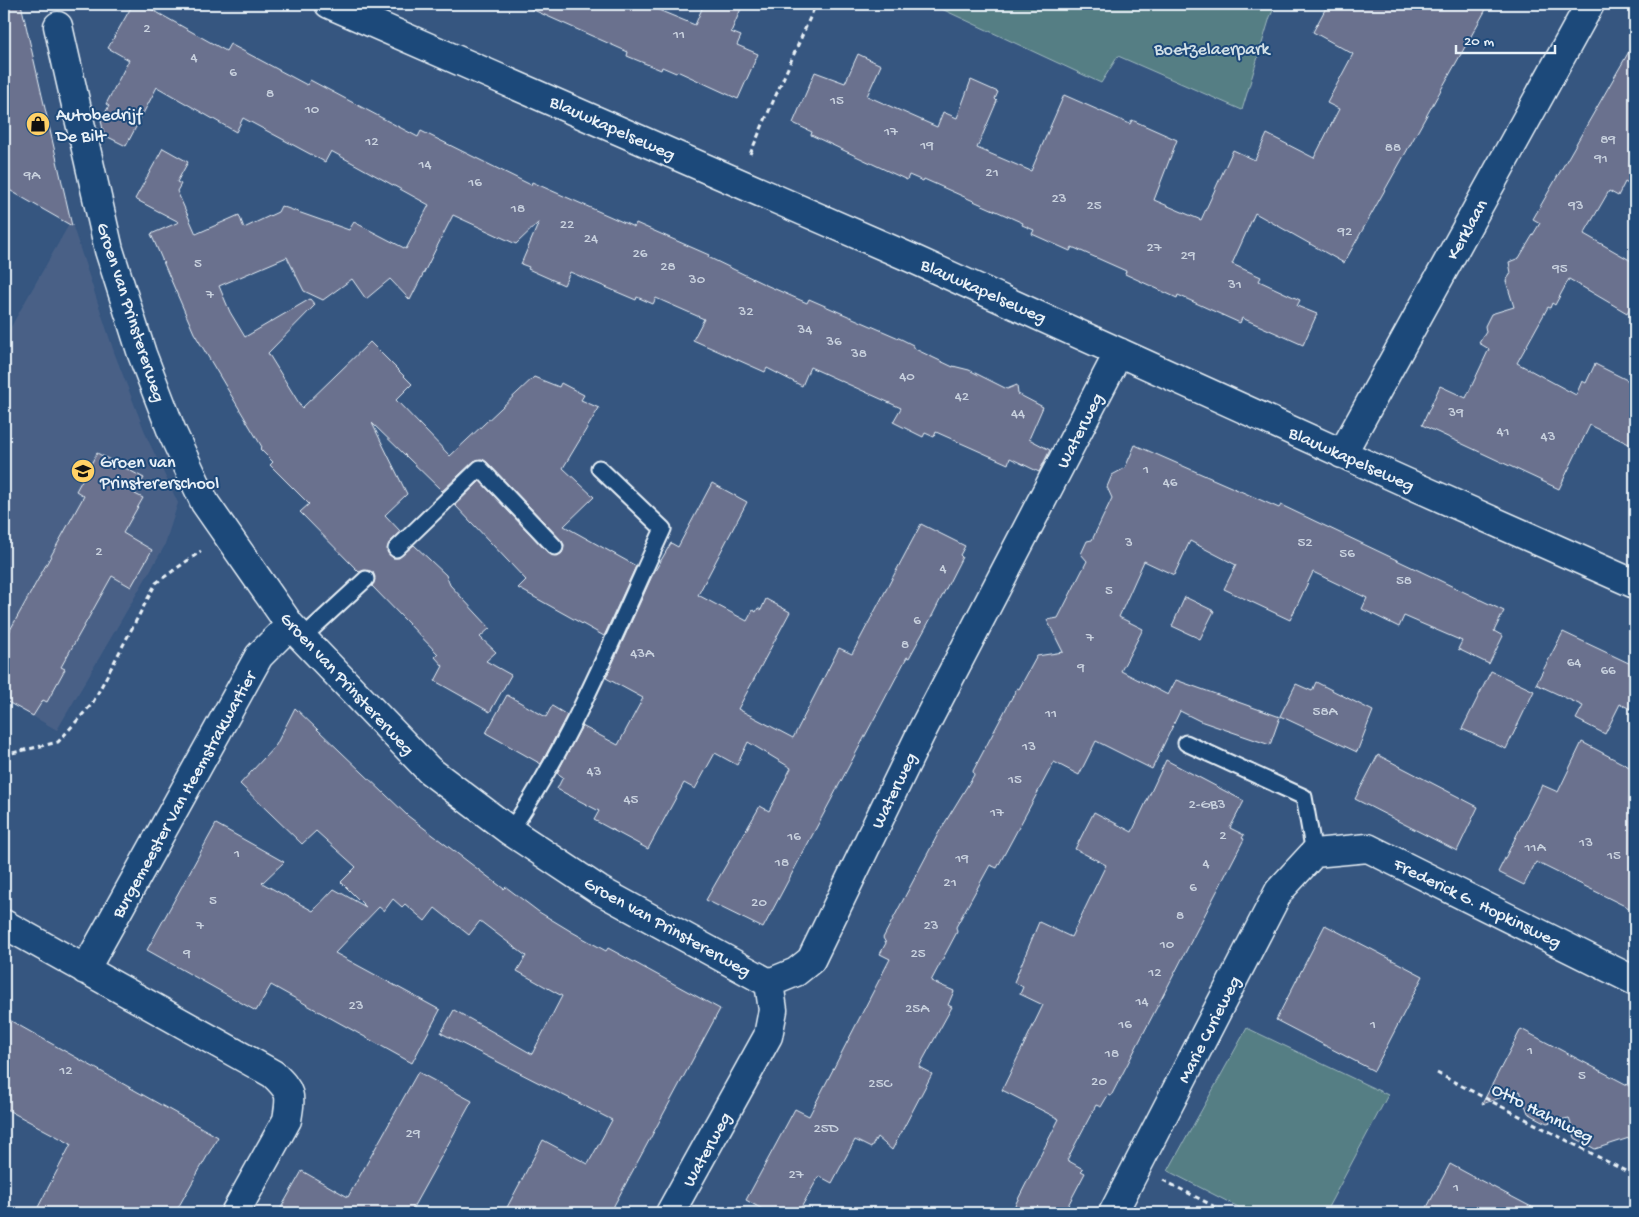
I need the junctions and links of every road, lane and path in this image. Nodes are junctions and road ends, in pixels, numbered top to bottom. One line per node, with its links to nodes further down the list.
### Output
1 (329, 4): 5 (street, Blauwkapelseweg)
2 (816, 4): 5 (path)
3 (1590, 4): 7 (street, Kerklaan)
4 (58, 26): 9 (street, Groen van Prinstererweg)
5 (737, 182): 6 (street, Blauwkapelseweg)
6 (1120, 352): 7 (street, Blauwkapelseweg); 22 (street, Waterweg)
7 (1342, 454): 13 (street, Blauwkapelseweg)
8 (599, 468): 17 (lane)
9 (226, 534): 14 (street, Groen van Prinstererweg); 16 (path)
10 (555, 547): 11 (lane)
11 (396, 549)
12 (366, 579): 14 (lane)
13 (1635, 584)
14 (296, 632): 17 (street, Groen van Prinstererweg); 20 (street, Burgemeester Van Heemstrakwartier)
15 (1186, 743): 18 (lane)
16 (4, 755)
17 (510, 831): 22 (street, Groen van Prinstererweg)
18 (1314, 853): 21 (street, Frederick G. Hopkinsweg); 24 (street, Marie Curieweg)
19 (4, 924): 20 (street)
20 (85, 970): 26 (street)
21 (1635, 980)
22 (769, 983): 27 (street, Waterweg)
23 (1437, 1073): 25 (path, Otto Hahnweg)
24 (1137, 1166): 28 (street, Marie Curieweg); 29 (path)
25 (1635, 1176)
26 (235, 1213)
27 (670, 1213)
28 (1113, 1213)
29 (1227, 1213)

